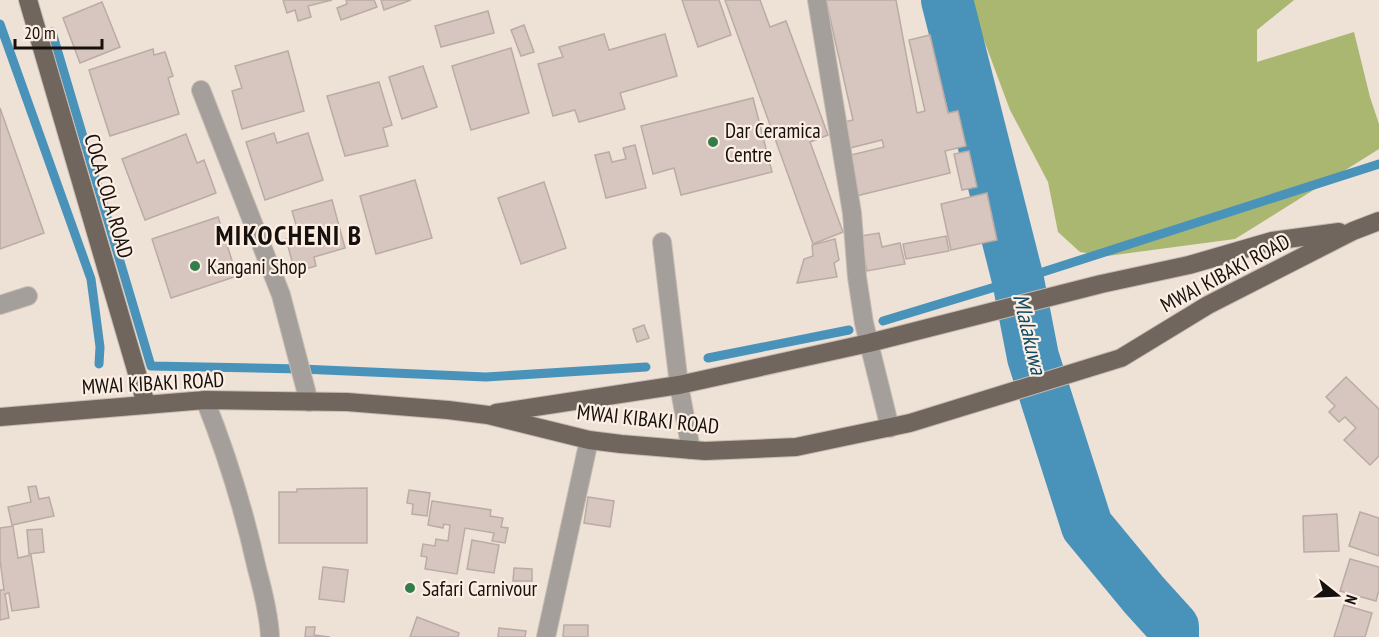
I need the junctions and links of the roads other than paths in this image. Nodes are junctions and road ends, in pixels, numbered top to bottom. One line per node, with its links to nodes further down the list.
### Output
1 (817, 0): 9 (street)
2 (32, 1): 13 (main road, COCA COLA ROAD)
3 (201, 90): 12 (street)
4 (1379, 221): 5 (main road, MWAI KIBAKI ROAD)
5 (1353, 231): 9 (main road, MWAI KIBAKI ROAD); 16 (main road, MWAI KIBAKI ROAD)
6 (662, 242): 10 (street)
7 (28, 296): 8 (street)
8 (0, 305)
9 (869, 343): 10 (main road, MWAI KIBAKI ROAD); 16 (street)
10 (679, 385): 14 (main road, MWAI KIBAKI ROAD); 18 (street)
11 (205, 400): 12 (main road, MWAI KIBAKI ROAD); 13 (main road, MWAI KIBAKI ROAD); 19 (street)
12 (309, 402): 14 (main road, MWAI KIBAKI ROAD)
13 (146, 404): 15 (main road, MWAI KIBAKI ROAD)
14 (488, 415): 17 (main road, MWAI KIBAKI ROAD)
15 (0, 417)
16 (890, 428): 18 (main road, MWAI KIBAKI ROAD)
17 (589, 440): 18 (main road, MWAI KIBAKI ROAD); 20 (street)
18 (691, 450)
19 (270, 637)
20 (546, 637)

